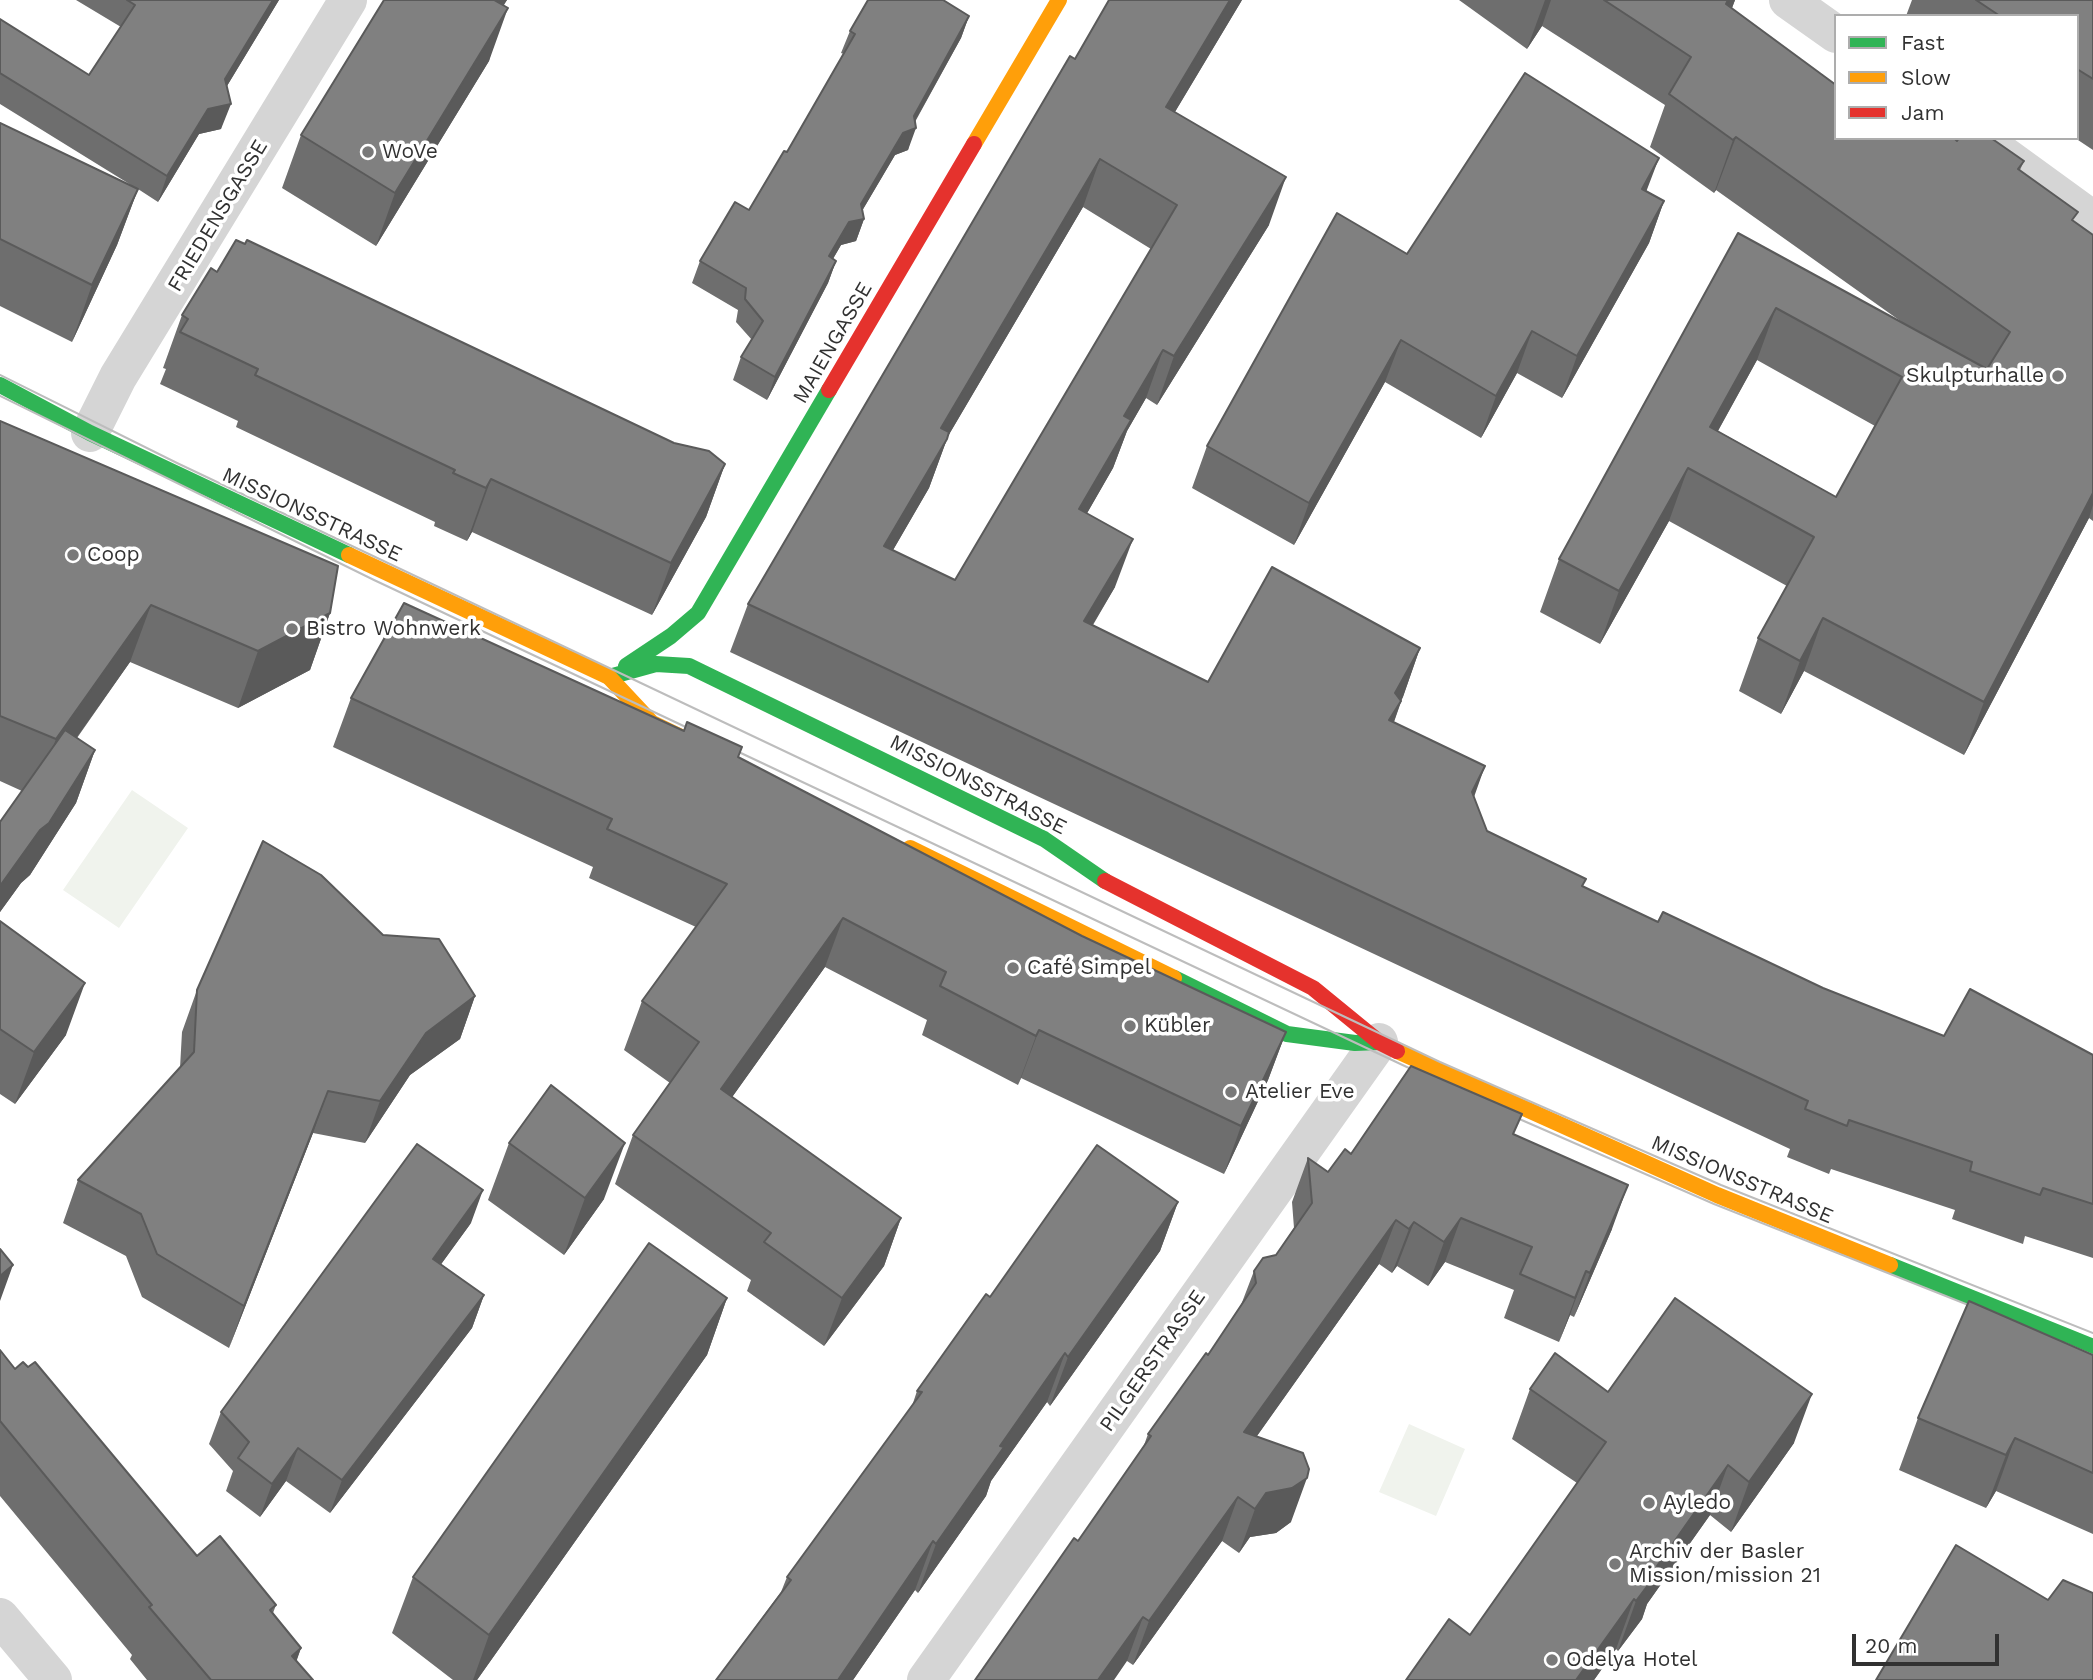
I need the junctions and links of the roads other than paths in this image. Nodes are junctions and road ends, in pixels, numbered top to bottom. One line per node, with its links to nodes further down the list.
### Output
1 (348, 0): 8 (street, FRIEDENSGASSE)
2 (1059, 0): 9 (main road, MAIENGASSE)
3 (1788, 0): 4 (street)
4 (1834, 33)
5 (1983, 140): 6 (street)
6 (2093, 220)
7 (0, 386): 8 (main road, MISSIONSSTRASSE)
8 (90, 433): 9 (main road, MISSIONSSTRASSE)
9 (609, 677): 10 (main road, MISSIONSSTRASSE); 12 (main road, MISSIONSSTRASSE)
10 (702, 747)
11 (889, 838): 12 (main road, MISSIONSSTRASSE)
12 (1379, 1042): 13 (main road, MISSIONSSTRASSE); 16 (street, PILGERSTRASSE)
13 (2093, 1347)
14 (0, 1617): 15 (street)
15 (53, 1680)
16 (926, 1680)

